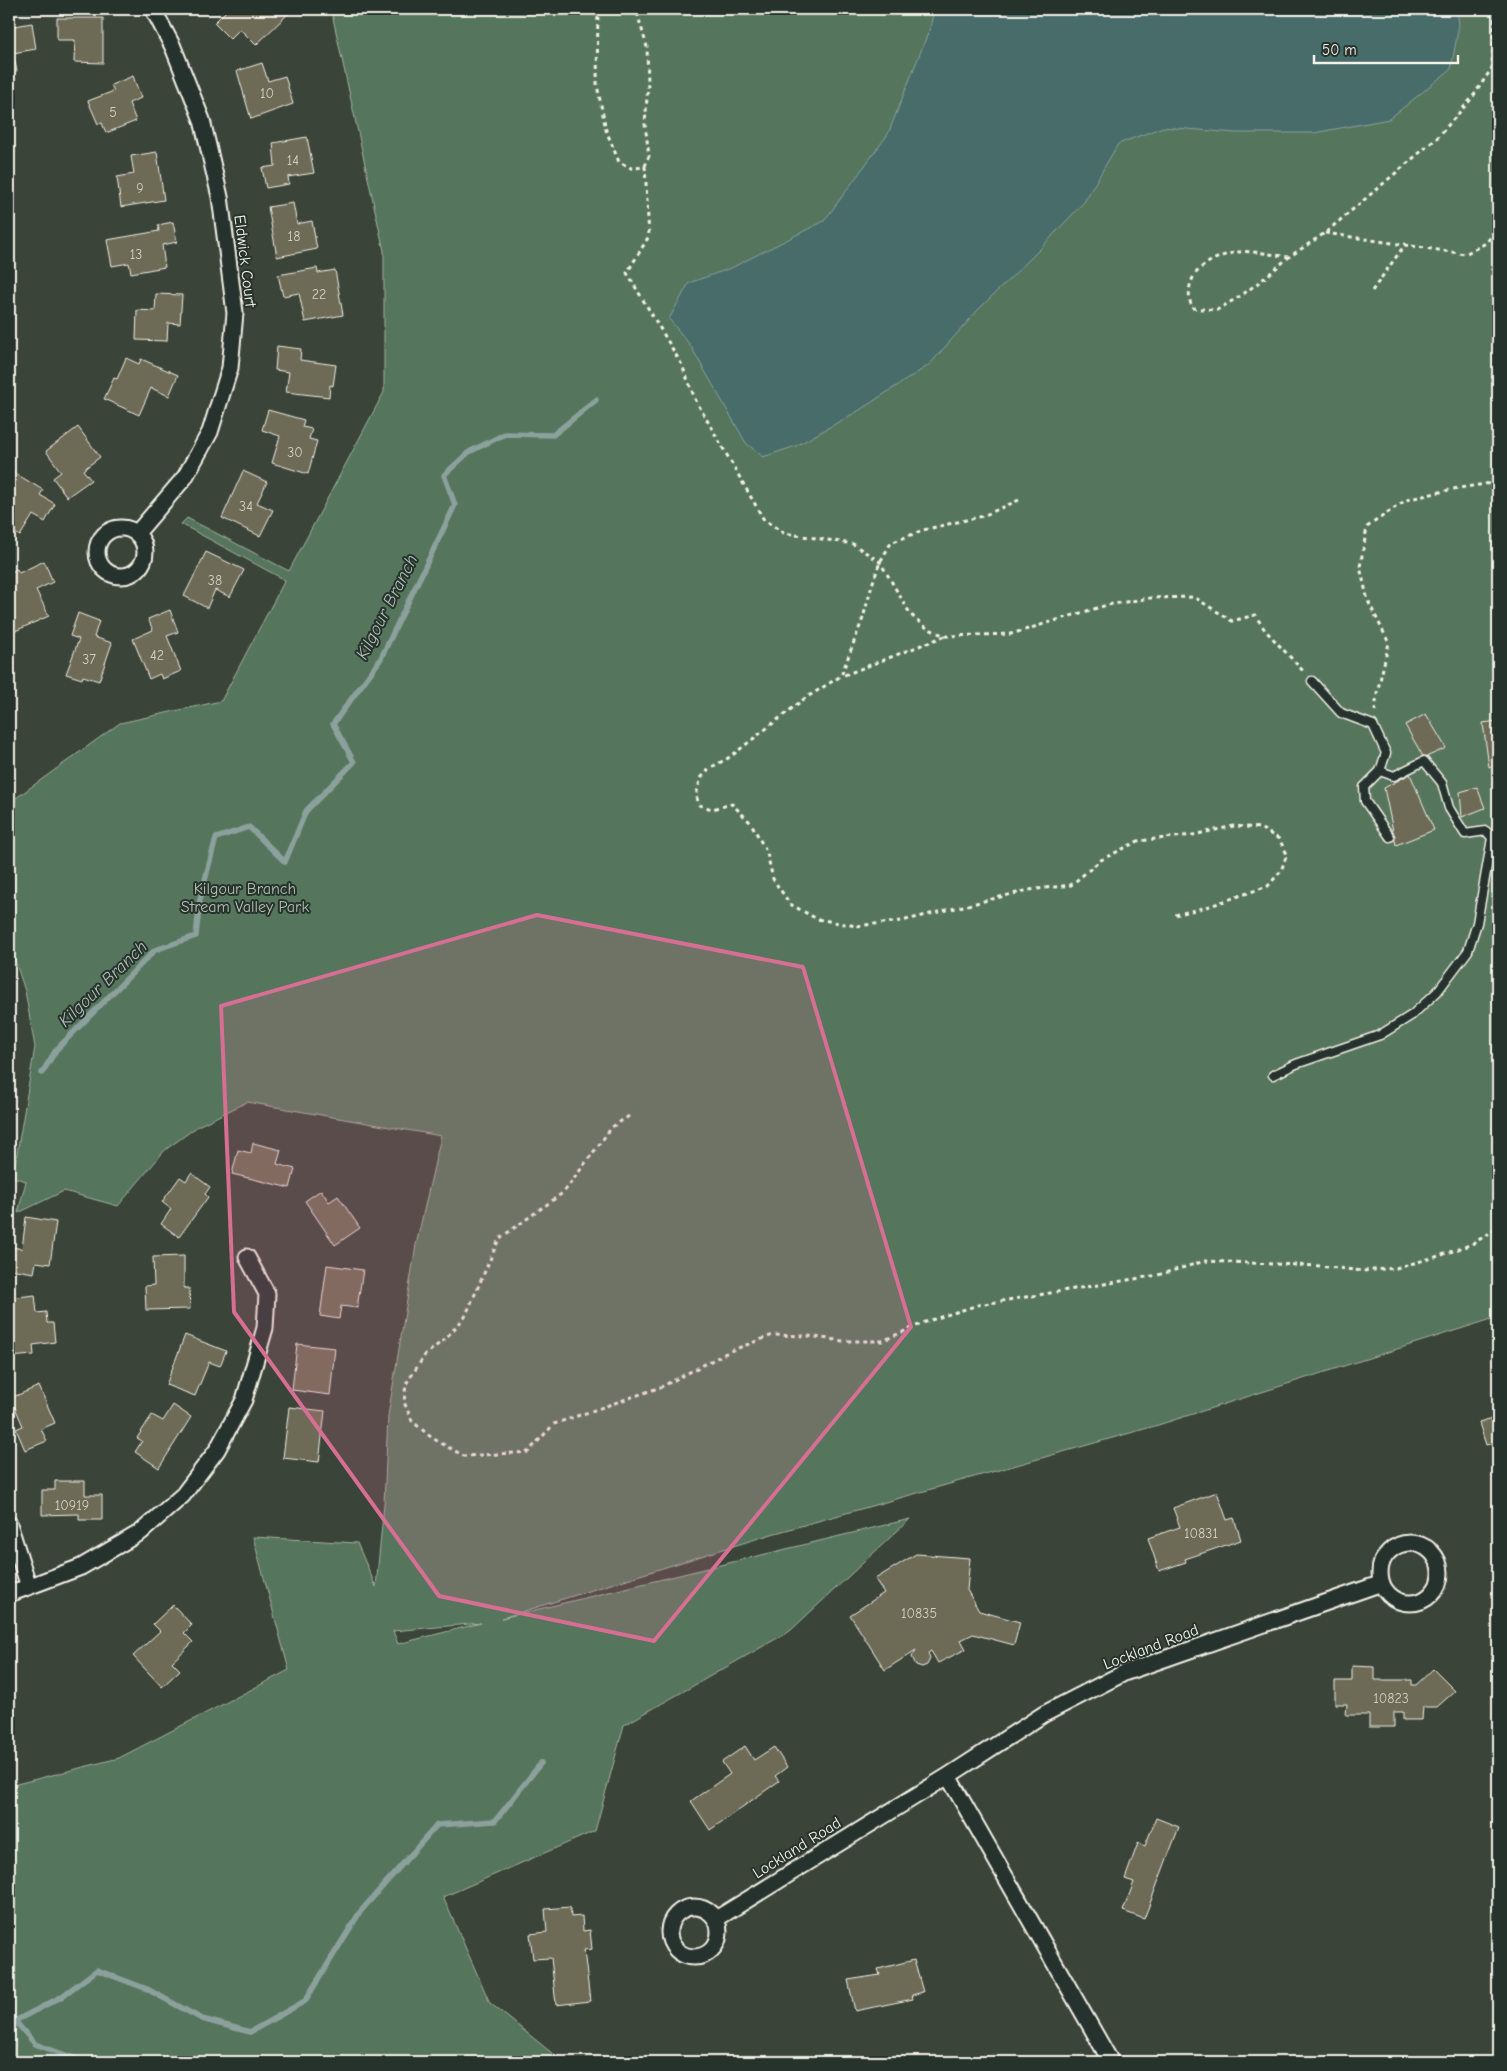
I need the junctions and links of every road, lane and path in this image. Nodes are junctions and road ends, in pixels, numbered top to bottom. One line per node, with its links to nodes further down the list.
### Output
1 (153, 9): 13 (street, Eldwick Court)
2 (598, 9): 5 (path)
3 (636, 9): 5 (path)
4 (1495, 9): 7 (path)
5 (645, 166): 14 (path)
6 (1498, 228): 8 (path)
7 (1325, 232): 8 (path); 9 (path)
8 (1406, 244): 10 (path)
9 (1289, 257): 9 (path)
10 (1372, 291)
11 (1498, 482): 18 (path)
12 (1019, 500): 14 (path)
13 (137, 533)
14 (880, 562): 15 (path); 16 (path)
15 (946, 636): 16 (path); 17 (path)
16 (841, 676): 23 (path)
17 (1312, 681): 18 (lane)
18 (1373, 725): 19 (lane)
19 (1380, 771): 21 (lane); 22 (lane)
20 (1498, 830): 22 (lane)
21 (1390, 837)
22 (1492, 838): 24 (lane)
23 (1175, 915)
24 (1273, 1075)
25 (629, 1116): 26 (path)
26 (1498, 1228)
27 (247, 1257): 30 (street)
28 (9, 1524): 30 (street)
29 (1382, 1583): 29 (street); 32 (street, Lockland Road)
30 (29, 1587): 31 (street)
31 (9, 1594)
32 (948, 1776): 33 (street, Lockland Road); 34 (street)
33 (716, 1919)
34 (1111, 2062)

